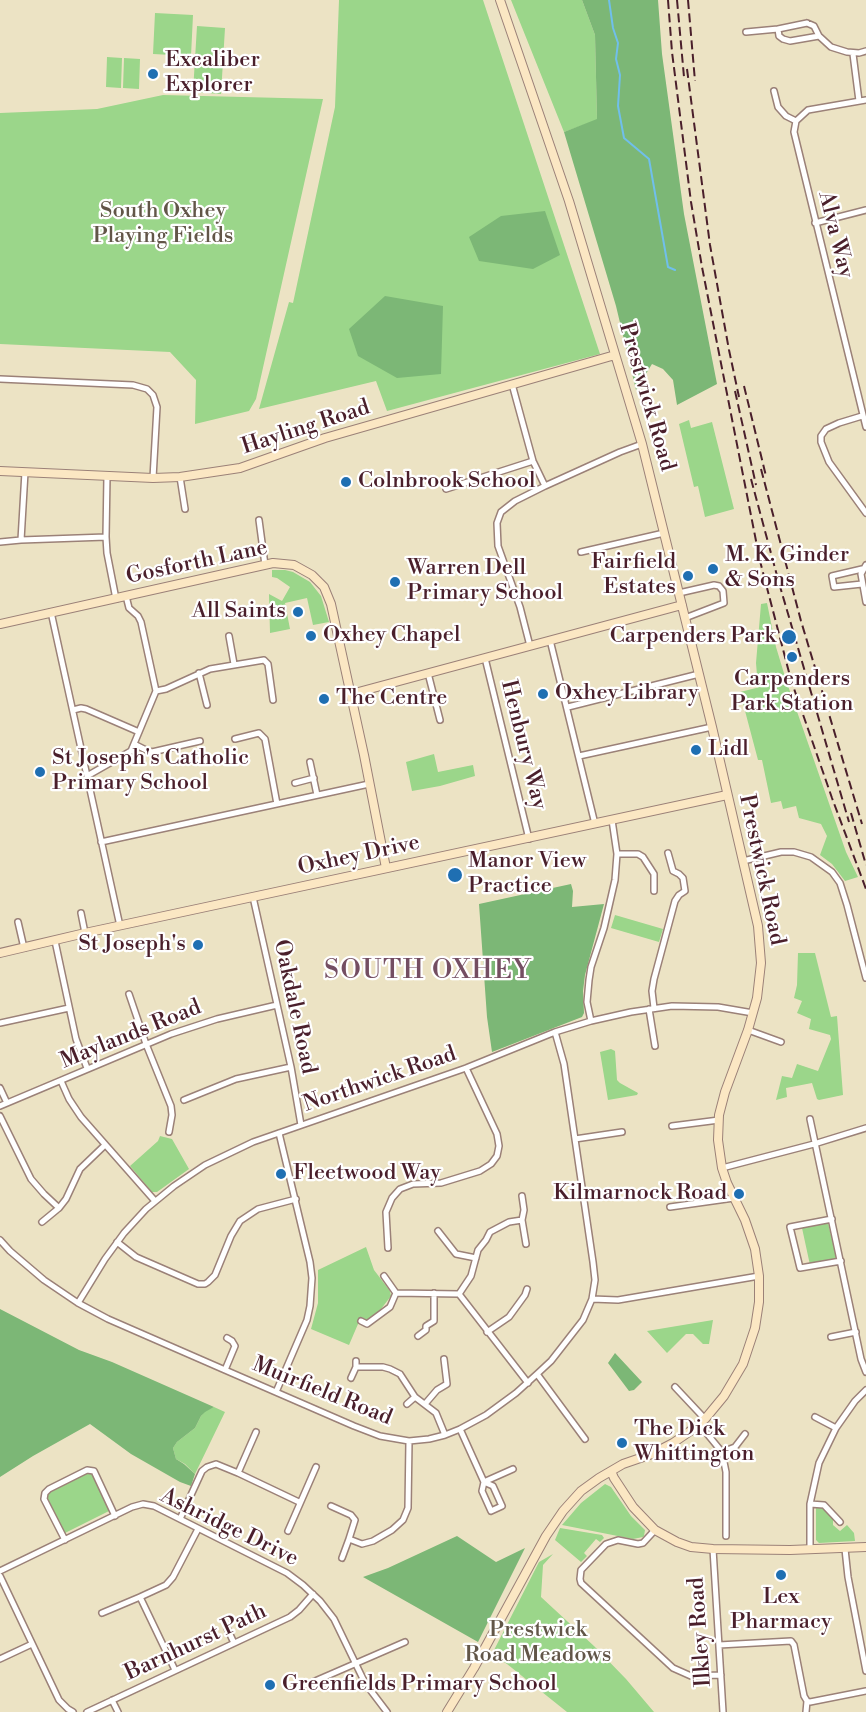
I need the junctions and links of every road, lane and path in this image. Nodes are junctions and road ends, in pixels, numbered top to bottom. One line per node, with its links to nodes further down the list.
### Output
1 (500, 0): 12 (street, Prestwick Road)
2 (778, 29): 3 (street); 4 (street); 4 (street)
3 (746, 32)
4 (819, 36): 6 (street)
5 (866, 51): 6 (street)
6 (853, 54): 8 (street)
7 (774, 91): 9 (street)
8 (863, 101): 9 (street)
9 (796, 121): 11 (street, Alva Way)
10 (866, 210): 11 (street)
11 (815, 223): 15 (street, Alva Way)
12 (615, 356): 14 (street, Hayling Road); 17 (street, Prestwick Road)
13 (0, 379): 23 (street)
14 (512, 384): 18 (street); 22 (street, Hayling Road)
15 (862, 416): 16 (street, Alva Way); 27 (street)
16 (866, 427)
17 (642, 444): 24 (street); 29 (street, Prestwick Road)
18 (533, 461): 24 (street); 25 (street)
19 (0, 471): 20 (street, Hayling Road)
20 (25, 472): 21 (street, Hayling Road); 31 (street)
21 (107, 476): 23 (street, Hayling Road); 30 (street)
22 (180, 477): 23 (street, Hayling Road); 26 (street)
23 (153, 478)
24 (545, 486): 47 (street)
25 (446, 489)
26 (184, 509)
27 (866, 513)
28 (259, 520): 34 (street)
29 (664, 532): 33 (street); 37 (street, Prestwick Road)
30 (106, 537): 31 (street); 39 (street)
31 (21, 540): 32 (street)
32 (0, 542)
33 (581, 552)
34 (266, 565): 38 (street, Gosforth Lane); 54 (street, Gosforth Lane)
35 (864, 567): 36 (street); 36 (street)
36 (862, 584): 40 (street)
37 (679, 593): 41 (street, Prestwick Road); 43 (street)
38 (126, 596): 39 (street, Gosforth Lane); 53 (street)
39 (116, 598): 42 (street, Gosforth Lane)
40 (866, 602)
41 (682, 605): 43 (street, Prestwick Road); 46 (street)
42 (51, 612): 44 (street, Gosforth Lane); 58 (street)
43 (685, 618): 52 (street, Prestwick Road)
44 (0, 624)
45 (229, 636): 49 (street)
46 (550, 640): 47 (street); 57 (street)
47 (530, 646): 48 (street)
48 (485, 658): 51 (street); 76 (street, Henbury Way)
49 (234, 664): 50 (street); 55 (street)
50 (199, 673): 53 (street); 56 (street)
51 (428, 673): 54 (street); 59 (street)
52 (699, 674): 57 (street); 60 (street, Prestwick Road)
53 (156, 691): 61 (street)
54 (351, 694): 70 (street, Gosforth Lane)
55 (273, 700)
56 (207, 705)
57 (568, 707): 65 (street)
58 (73, 710): 61 (street); 67 (street)
59 (440, 720)
60 (712, 727): 65 (street); 72 (street, Prestwick Road)
61 (139, 732): 64 (street)
62 (235, 739): 73 (street)
63 (200, 741): 64 (street)
64 (134, 744): 67 (street)
65 (579, 756): 75 (street)
66 (310, 762): 68 (street)
67 (87, 776): 77 (street)
68 (314, 778): 69 (street); 71 (street)
69 (295, 783)
70 (369, 784): 71 (street); 81 (street, Gosforth Lane)
71 (317, 795): 73 (street)
72 (727, 795): 74 (street, Oxhey Drive); 80 (street, Prestwick Road)
73 (277, 804): 77 (street)
74 (612, 820): 75 (street, Oxhey Drive); 79 (street)
75 (595, 824): 76 (street, Oxhey Drive)
76 (529, 838): 81 (street, Oxhey Drive)
77 (101, 842): 86 (street)
78 (668, 853): 95 (street)
79 (616, 854): 82 (street); 97 (street)
80 (743, 861): 91 (street); 96 (street, Prestwick Road)
81 (386, 868): 83 (street, Oxhey Drive)
82 (654, 891)
83 (253, 897): 86 (street, Oxhey Drive); 93 (street, Oakdale Road)
84 (81, 912): 87 (street)
85 (18, 922): 89 (street)
86 (120, 926): 87 (street, Oxhey Drive)
87 (85, 933): 88 (street, Oxhey Drive)
88 (55, 941): 89 (street, Oxhey Drive); 94 (street)
89 (24, 948): 90 (street, Oxhey Drive)
90 (0, 953)
91 (866, 978)
92 (129, 994): 102 (street)
93 (278, 1005): 102 (street, Maylands Road); 104 (street, Oakdale Road)
94 (69, 1008): 98 (street); 105 (street)
95 (651, 1009): 96 (street, Northwick Road); 97 (street, Northwick Road); 103 (street)
96 (753, 1013): 99 (street, Prestwick Road)
97 (591, 1021): 100 (street, Northwick Road)
98 (0, 1023)
99 (747, 1030): 101 (street); 113 (street, Prestwick Road)
100 (555, 1032): 106 (street, Northwick Road); 121 (street, Muirfield Road)
101 (781, 1042)
102 (146, 1044): 105 (street, Maylands Road); 118 (street)
103 (655, 1046)
104 (291, 1067): 109 (street); 115 (street, Oakdale Road)
105 (87, 1068): 107 (street, Maylands Road)
106 (466, 1068): 115 (street, Northwick Road); 138 (street)
107 (61, 1081): 110 (street, Maylands Road); 123 (street)
108 (0, 1088): 110 (street)
109 (184, 1100)
110 (7, 1103): 111 (street, Maylands Road)
111 (0, 1106)
112 (0, 1116): 130 (street)
113 (719, 1119): 116 (street); 124 (street, Prestwick Road)
114 (810, 1119): 122 (street)
115 (301, 1125): 120 (street, Northwick Road)
116 (672, 1126)
117 (866, 1128): 122 (street)
118 (169, 1132)
119 (622, 1132): 121 (street)
120 (279, 1133): 127 (street); 128 (street, Northwick Road)
121 (575, 1139): 147 (street, Muirfield Road)
122 (814, 1144): 124 (street); 131 (street)
123 (105, 1145): 128 (street); 130 (street)
124 (722, 1168): 126 (street, Prestwick Road)
125 (522, 1196): 132 (street)
126 (734, 1198): 129 (street); 142 (street, Prestwick Road)
127 (296, 1199): 136 (street); 163 (street)
128 (155, 1201): 136 (street, Northwick Road)
129 (670, 1207)
130 (59, 1208): 133 (street)
131 (832, 1219): 140 (street); 140 (street)
132 (522, 1220): 137 (street); 139 (street)
133 (42, 1222)
134 (438, 1231): 139 (street)
135 (0, 1240): 148 (street, Muirfield Road)
136 (117, 1242): 148 (street, Northwick Road)
137 (526, 1244)
138 (388, 1248)
139 (476, 1258): 146 (street)
140 (841, 1261): 151 (street)
141 (384, 1276): 144 (street)
142 (759, 1276): 147 (street); 168 (street, Prestwick Road)
143 (527, 1289): 150 (street)
144 (396, 1293): 145 (street); 149 (street)
145 (434, 1293): 146 (street); 152 (street)
146 (459, 1294): 150 (street)
147 (592, 1299): 158 (street, Muirfield Road)
148 (78, 1303): 156 (street, Muirfield Road)
149 (362, 1321)
150 (487, 1332): 160 (street)
151 (856, 1332): 153 (street); 157 (street)
152 (418, 1336)
153 (831, 1337)
154 (227, 1338): 156 (street)
155 (444, 1359): 166 (street)
156 (225, 1370): 163 (street, Muirfield Road)
157 (866, 1372)
158 (537, 1374): 160 (street, Muirfield Road); 174 (street)
159 (351, 1378): 164 (street)
160 (528, 1383): 170 (street, Muirfield Road)
161 (675, 1388): 168 (street)
162 (866, 1390): 169 (street)
163 (276, 1392): 175 (street, Muirfield Road)
164 (415, 1396): 165 (street); 166 (street)
165 (407, 1404)
166 (425, 1404): 173 (street)
167 (815, 1417): 169 (street)
168 (702, 1421): 176 (street); 179 (street, Prestwick Road)
169 (836, 1428): 183 (street)
170 (460, 1429): 173 (street, Muirfield Road); 181 (street)
171 (256, 1432): 180 (street)
172 (745, 1434): 176 (street)
173 (445, 1435): 175 (street, Muirfield Road)
174 (585, 1439)
175 (409, 1440): 192 (street)
176 (722, 1452): 191 (street)
177 (316, 1467): 182 (street)
178 (513, 1469): 181 (street)
179 (611, 1471): 189 (street); 221 (street, Prestwick Road)
180 (238, 1473): 182 (street); 186 (street)
181 (484, 1482): 181 (street)
182 (299, 1502): 190 (street)
183 (810, 1504): 187 (street); 197 (street)
184 (331, 1506): 192 (street)
185 (115, 1516): 186 (street, Ashridge Drive); 193 (street, Ashridge Drive); 193 (street)
186 (180, 1519): 188 (street, Ashridge Drive)
187 (840, 1522)
188 (198, 1528): 200 (street, Ashridge Drive); 201 (street)
189 (655, 1530): 195 (street); 212 (street)
190 (288, 1531)
191 (726, 1536)
192 (350, 1539): 198 (street)
193 (65, 1540): 199 (street, Ashridge Drive)
194 (866, 1547): 196 (street)
195 (713, 1549): 197 (street); 207 (street, Ilkley Road)
196 (845, 1549): 197 (street); 211 (street)
197 (810, 1550)
198 (342, 1558)
199 (0, 1573): 206 (street)
200 (313, 1594): 205 (street, Barnhurst Path); 209 (street, Ashridge Drive)
201 (140, 1597): 202 (street); 210 (street)
202 (102, 1612)
203 (227, 1628): 205 (street)
204 (405, 1642): 209 (street)
205 (234, 1643): 210 (street, Barnhurst Path)
206 (32, 1644): 208 (street); 217 (street)
207 (719, 1645): 212 (street, Ilkley Road); 216 (street)
208 (0, 1659)
209 (356, 1665): 213 (street); 220 (street, Ashridge Drive)
210 (176, 1670): 215 (street, Barnhurst Path)
211 (866, 1671)
212 (720, 1675): 222 (street, Ilkley Road)
213 (306, 1685)
214 (866, 1692): 216 (street)
215 (112, 1700): 218 (street, Barnhurst Path); 219 (street)
216 (807, 1701): 223 (street)
217 (69, 1711)
218 (87, 1712)
219 (118, 1712)
220 (387, 1712)
221 (447, 1712)
222 (723, 1712)
223 (806, 1712)

